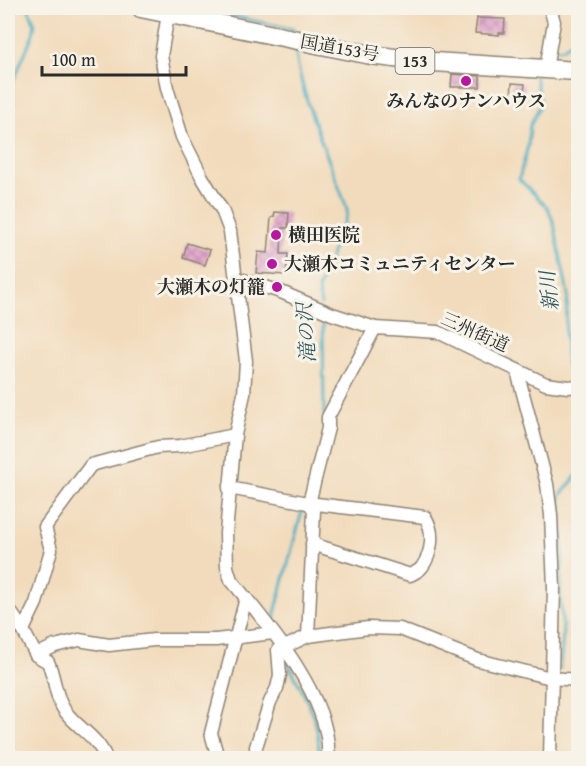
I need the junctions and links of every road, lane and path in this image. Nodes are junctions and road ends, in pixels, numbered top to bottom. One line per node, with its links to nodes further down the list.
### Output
1 (141, 8): 3 (highway, 国道153号 / 153)
2 (550, 8): 4 (street)
3 (168, 10): 4 (highway, 国道153号 / 153); 6 (street)
4 (539, 69): 5 (highway, 国道153号 / 153)
5 (579, 71)
6 (237, 278): 7 (street, 三州街道); 10 (street)
7 (375, 328): 8 (street, 三州街道); 12 (street)
8 (517, 371): 9 (street, 三州街道); 22 (street)
9 (573, 387)
10 (235, 435): 11 (street); 16 (street)
11 (230, 488): 12 (street); 14 (street)
12 (305, 502): 13 (street); 13 (street)
13 (312, 544): 18 (street)
14 (246, 598): 17 (street); 19 (street)
15 (8, 608): 16 (street)
16 (23, 630): 21 (street)
17 (273, 633): 19 (street); 20 (street)
18 (308, 636): 20 (street); 22 (street)
19 (236, 637): 21 (street); 27 (street)
20 (284, 646): 24 (street); 25 (street)
21 (36, 655): 26 (street)
22 (552, 678): 23 (street); 28 (street)
23 (579, 680)
24 (256, 747)
25 (332, 757)
26 (106, 759)
27 (218, 759)
28 (550, 759)

